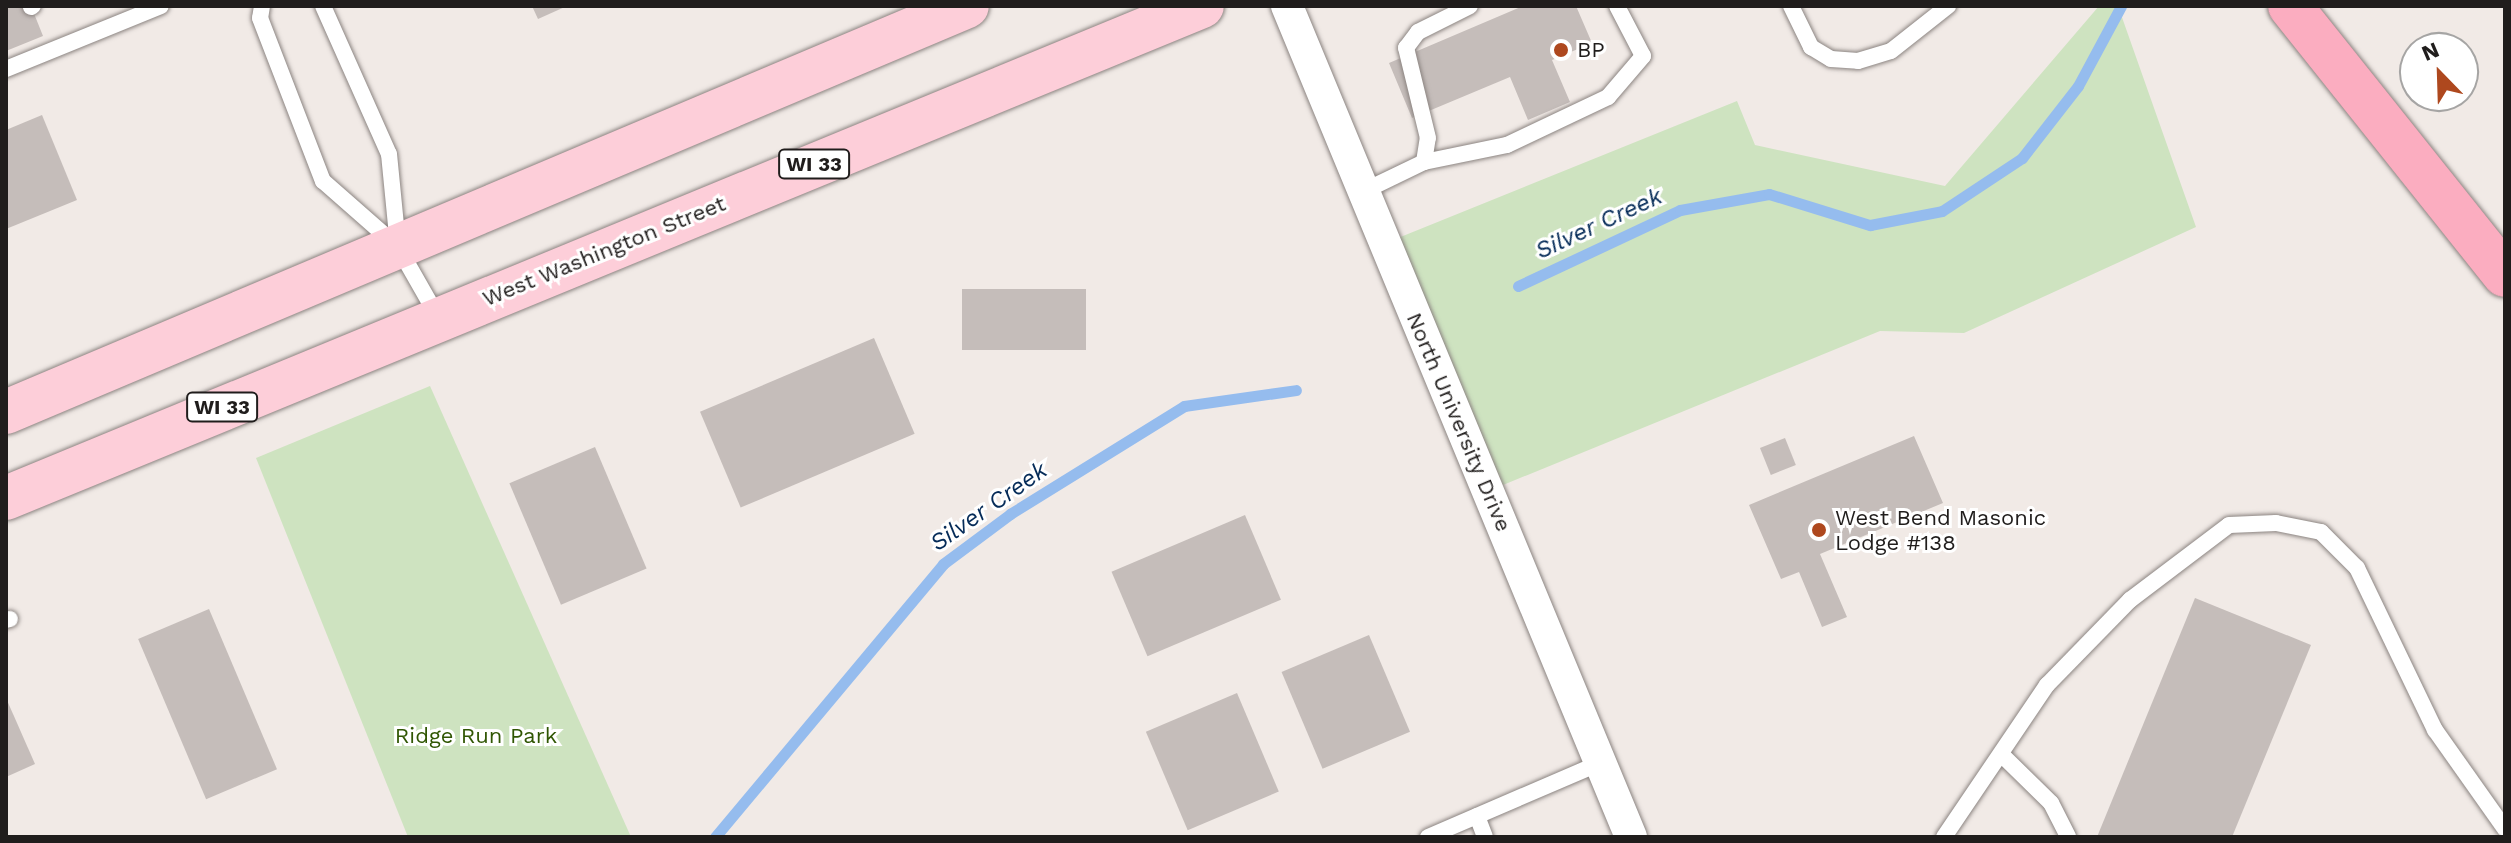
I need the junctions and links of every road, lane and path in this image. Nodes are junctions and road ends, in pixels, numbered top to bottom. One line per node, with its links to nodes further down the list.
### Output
1 (161, 6): 12 (lane)
2 (262, 6): 15 (lane)
3 (323, 6): 15 (lane)
4 (967, 6): 15 (main road)
5 (1202, 6): 17 (main road, West Washington Street / WI 33)
6 (1287, 6): 14 (street, North University Drive)
7 (1470, 6): 13 (lane)
8 (1617, 6): 13 (lane)
9 (1791, 6): 10 (lane)
10 (1948, 6)
11 (2290, 6): 16 (highway)
12 (6, 69)
13 (1424, 162): 14 (lane)
14 (1364, 191): 21 (street, North University Drive)
15 (398, 247): 17 (lane); 18 (main road)
16 (2505, 275)
17 (438, 319): 19 (main road, West Washington Street / WI 33)
18 (6, 412)
19 (6, 498)
20 (2001, 754): 23 (lane); 27 (lane); 28 (lane)
21 (1600, 763): 22 (lane); 26 (street, North University Drive)
22 (1477, 816): 24 (lane); 25 (lane)
23 (2505, 829)
24 (1428, 837)
25 (1485, 837)
26 (1631, 837)
27 (1944, 837)
28 (2068, 837)

